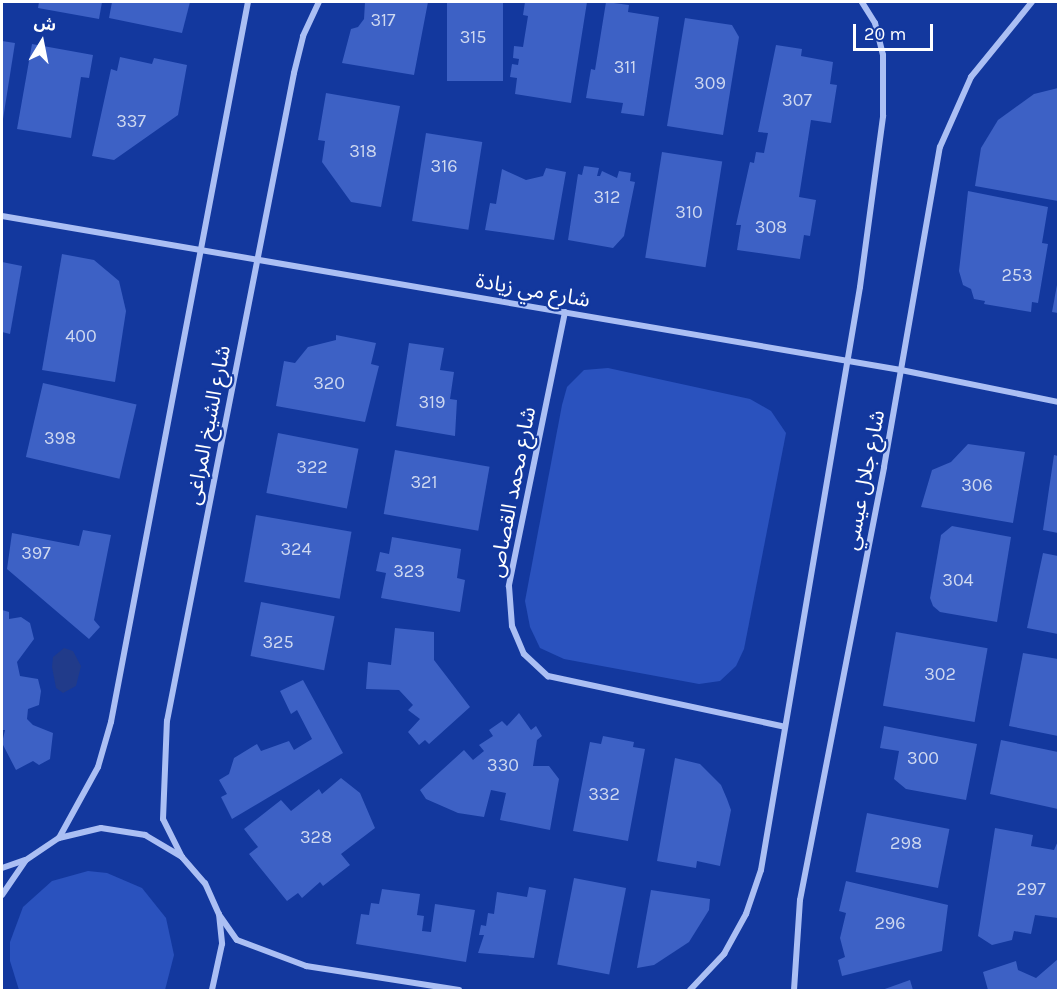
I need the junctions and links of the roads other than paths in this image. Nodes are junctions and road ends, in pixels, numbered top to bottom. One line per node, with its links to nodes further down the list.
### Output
1 (248, 2): 6 (street, شارع الشيخ المراغى)
2 (319, 2): 7 (street, شارع الشيخ المراغى)
3 (862, 2): 9 (street, شارع جلال عيسي)
4 (1032, 2): 10 (street, شارع جلال عيسي)
5 (2, 216): 6 (street, شارع مي زيادة)
6 (198, 250): 7 (street, شارع مي زيادة); 13 (street, شارع الشيخ المراغى)
7 (258, 260): 8 (street, شارع مي زيادة); 14 (street, شارع الشيخ المراغى)
8 (565, 312): 9 (street, شارع مي زيادة); 12 (street, شارع محمد القصاص)
9 (848, 362): 10 (street, شارع مي زيادة); 12 (street, شارع جلال عيسي)
10 (901, 370): 11 (street, شارع مي زيادة); 22 (street, شارع جلال عيسي)
11 (1059, 402)
12 (785, 727): 21 (street, شارع جلال عيسي)
13 (59, 838): 14 (street); 15 (street)
14 (182, 856): 18 (street)
15 (26, 860): 16 (street); 17 (street)
16 (2, 868)
17 (2, 895)
18 (219, 915): 19 (street); 20 (street)
19 (212, 990)
20 (459, 990)
21 (690, 990)
22 (794, 990)

